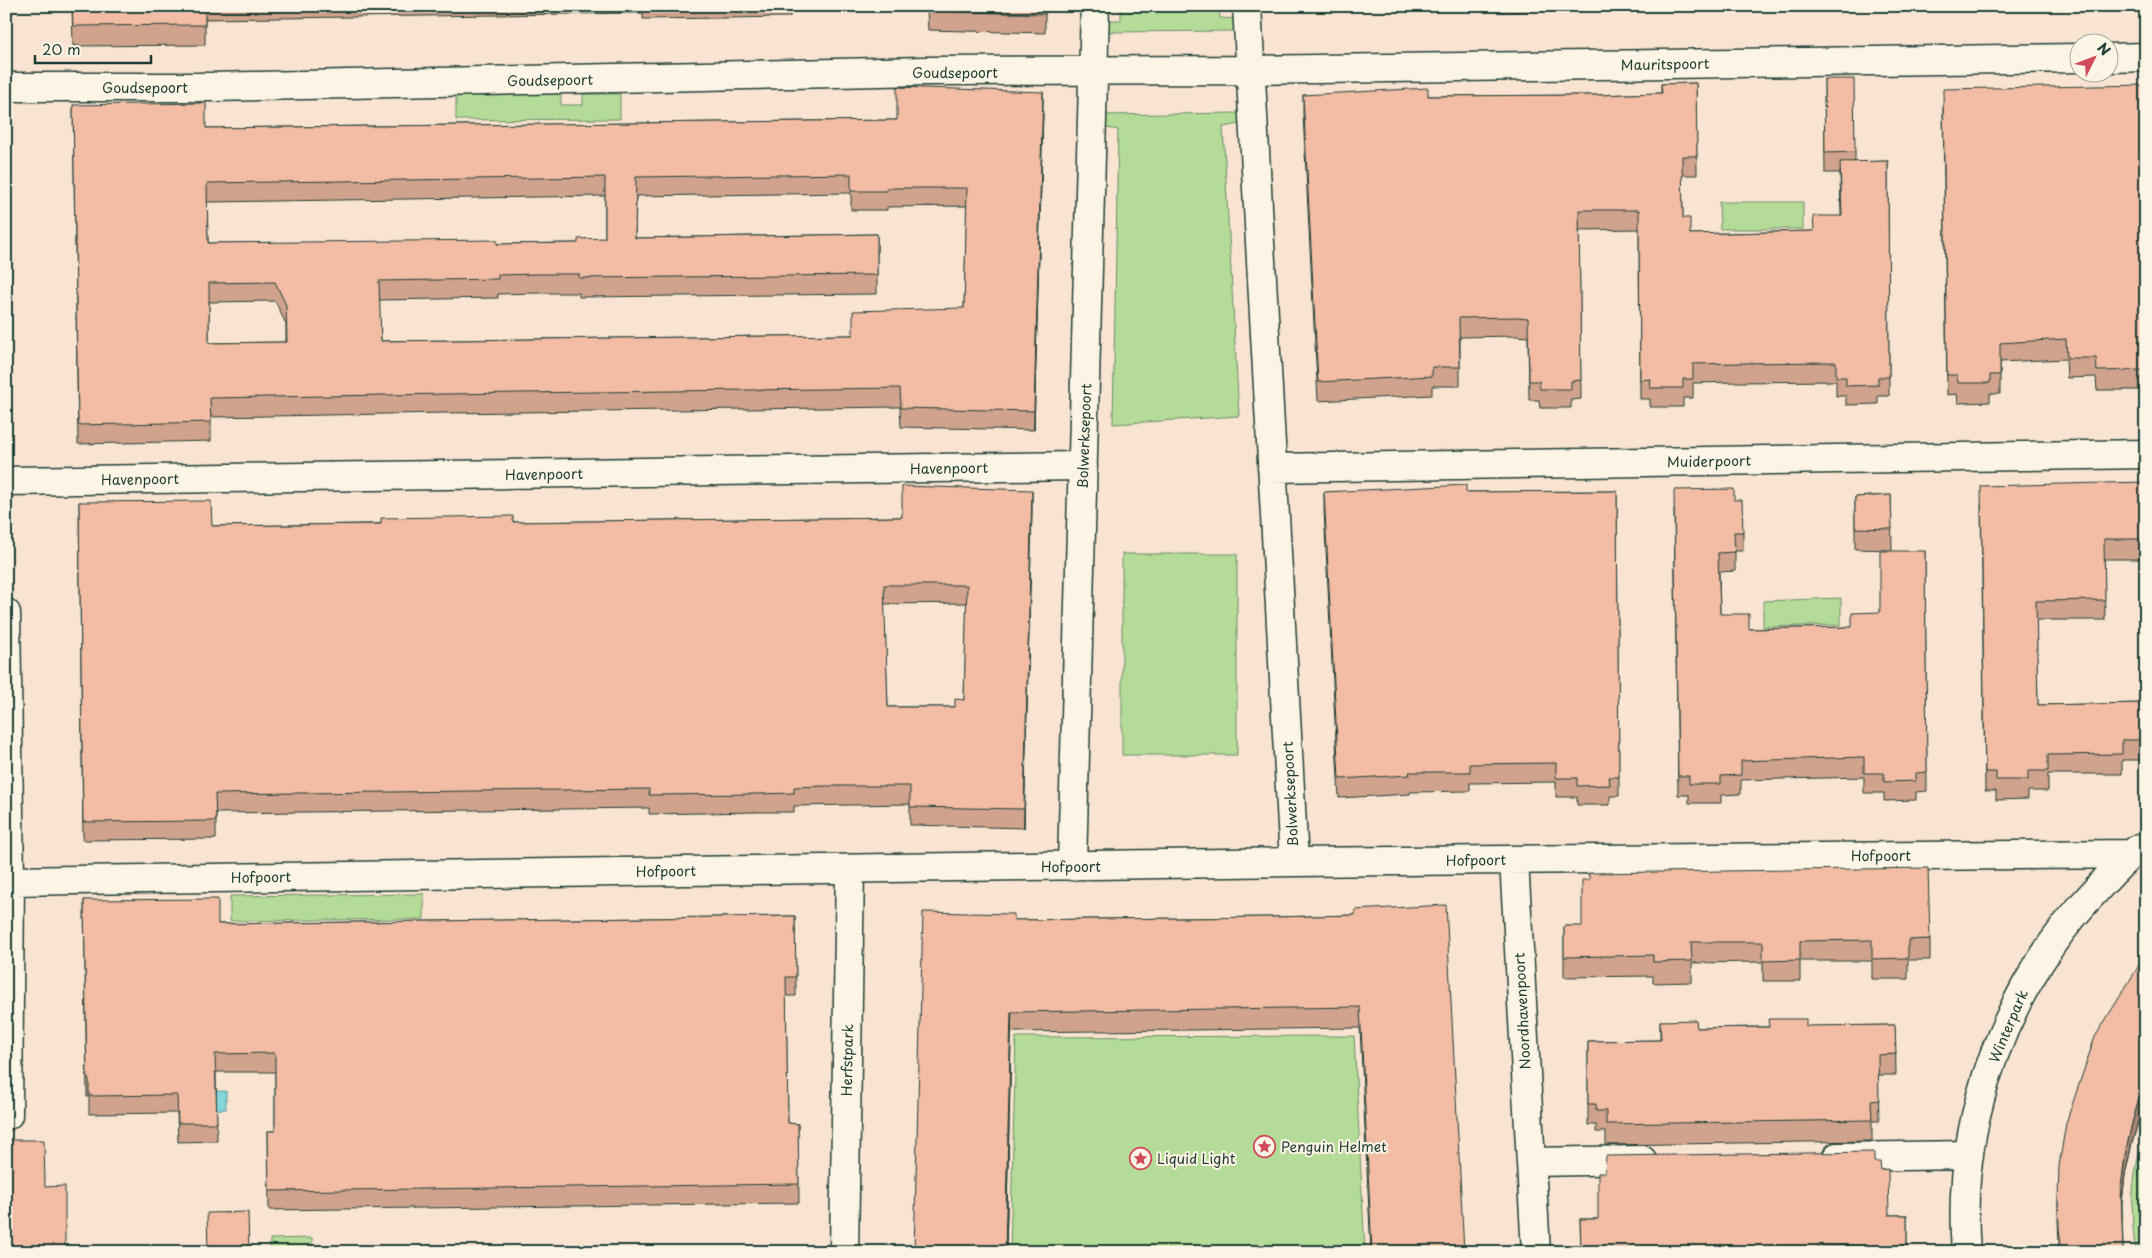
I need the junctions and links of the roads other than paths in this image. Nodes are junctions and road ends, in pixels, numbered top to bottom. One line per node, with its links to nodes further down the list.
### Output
1 (1095, 6): 7 (street, Bolwerksepoort)
2 (1247, 6): 6 (street, Bolwerksepoort)
3 (2146, 57): 5 (street)
4 (2070, 58): 6 (street, Mauritspoort)
5 (2120, 58)
6 (1250, 70): 7 (street, Mauritspoort); 11 (street, Bolwerksepoort)
7 (1094, 71): 8 (street, Goudsepoort); 10 (street, Bolwerksepoort)
8 (6, 87)
9 (2146, 454): 11 (street, Muiderpoort)
10 (1083, 466): 12 (street, Havenpoort); 17 (street, Bolwerksepoort)
11 (1272, 468): 16 (street, Bolwerksepoort)
12 (6, 481)
13 (6, 613): 19 (street)
14 (2139, 848): 15 (street, Hofpoort); 21 (street, Winterpark)
15 (1514, 860): 16 (street, Hofpoort); 24 (street, Noordhavenpoort)
16 (1294, 862): 17 (street, Hofpoort)
17 (1072, 866): 18 (street, Hofpoort)
18 (850, 869): 19 (street, Hofpoort); 25 (street, Herfstpark)
19 (10, 881): 20 (street)
20 (8, 1115)
21 (1969, 1155): 22 (street); 27 (street, Winterpark)
22 (1809, 1158)
23 (1672, 1160): 24 (street)
24 (1531, 1162): 26 (street, Noordhavenpoort)
25 (844, 1252)
26 (1536, 1252)
27 (1966, 1252)

